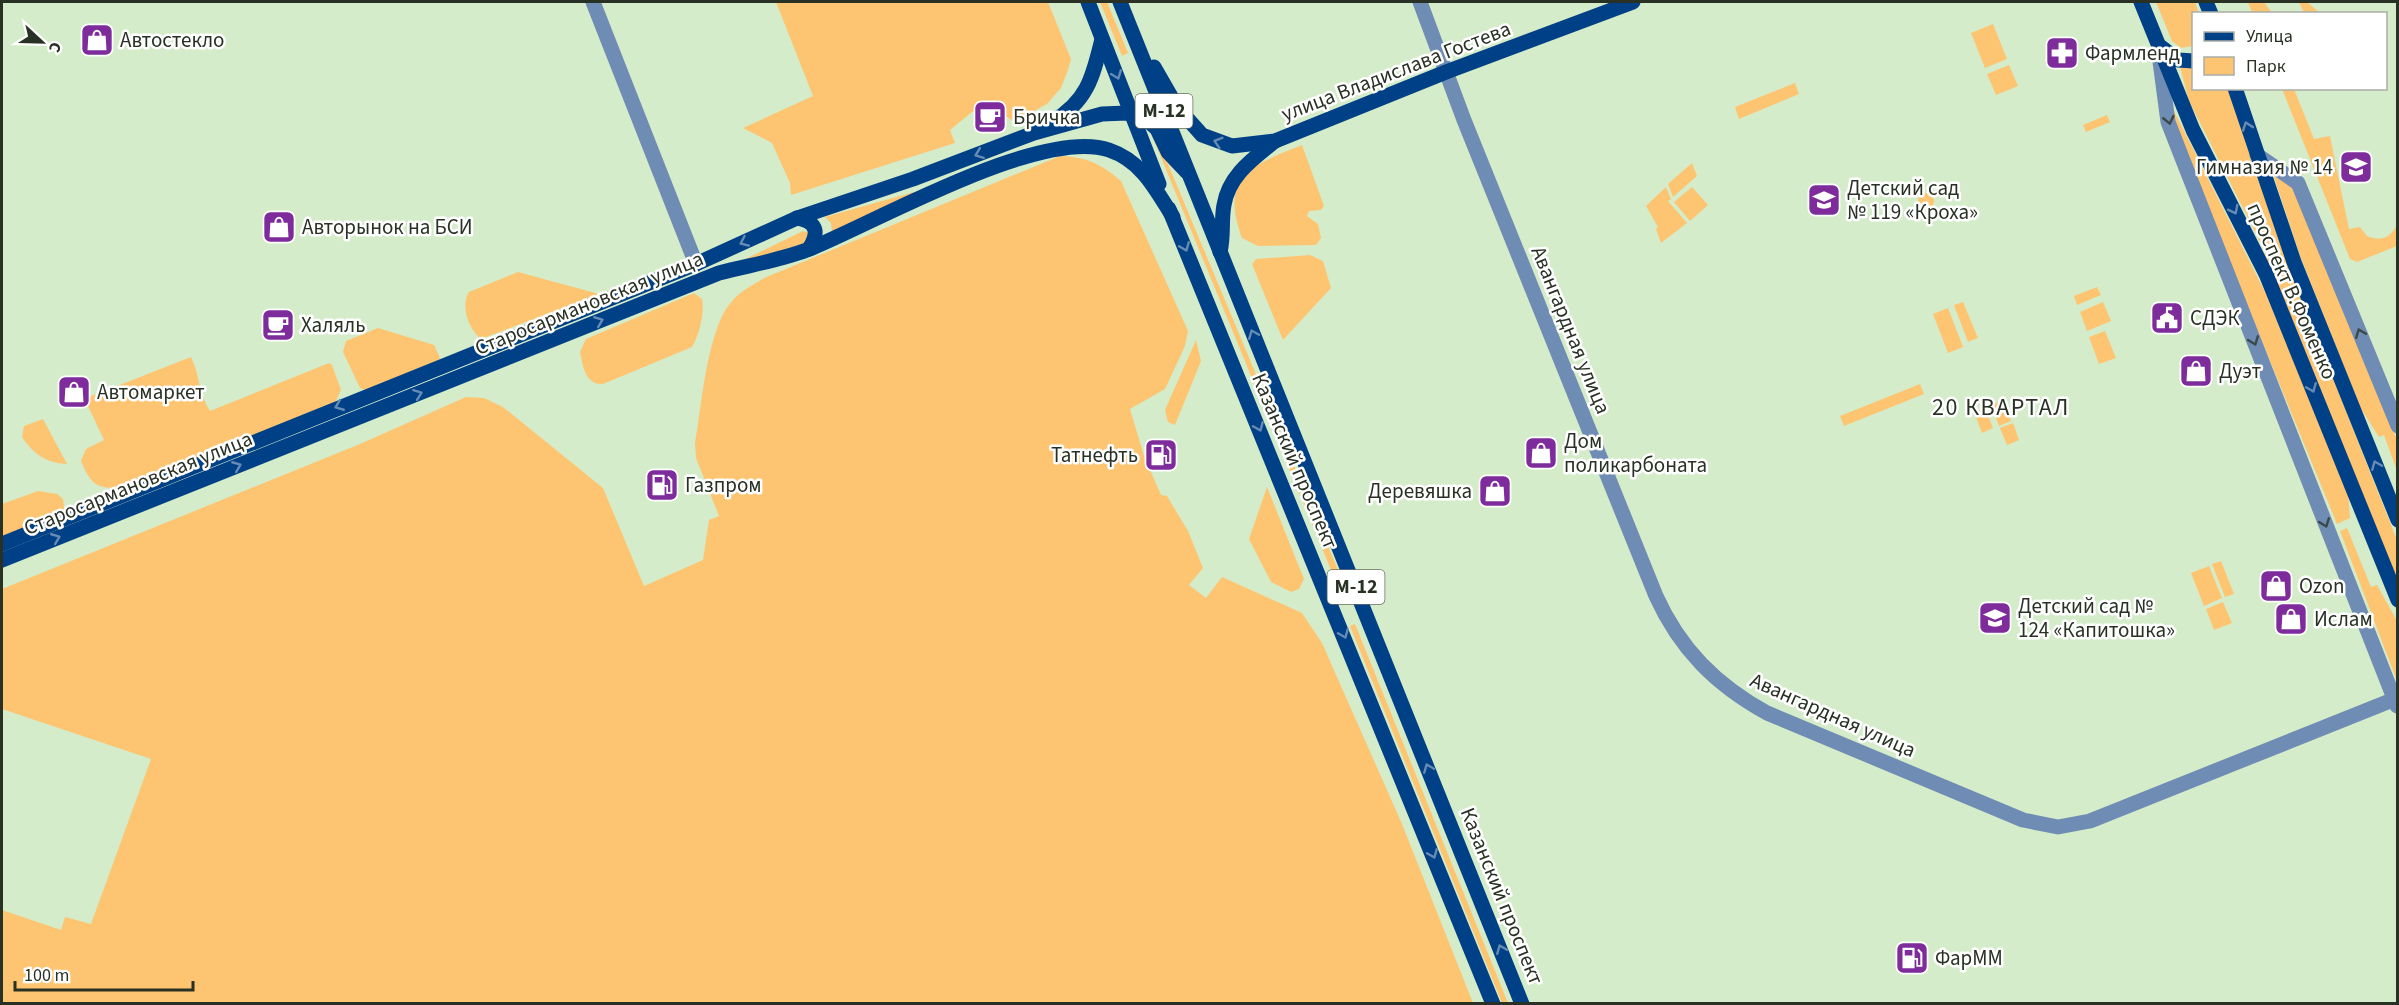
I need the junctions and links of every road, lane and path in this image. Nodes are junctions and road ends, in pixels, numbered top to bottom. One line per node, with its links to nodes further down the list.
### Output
1 (592, 2): 22 (street)
2 (1088, 2): 7 (main road, Казанский проспект / М-12)
3 (1120, 2): 8 (main road, Казанский проспект / М-12)
4 (1420, 2): 11 (street, Авангардная улица)
5 (1633, 2): 11 (main road, улица Владислава Гостева)
6 (2141, 2): 9 (main road, проспект В.Фоменко)
7 (1102, 39): 13 (main road, Казанский проспект / М-12, one-way to 13); 14 (main road)
8 (1136, 42): 15 (main road, улица Владислава Гостева, one-way to 8); 17 (main road, Казанский проспект / М-12)
9 (2157, 42): 10 (main road); 27 (main road, проспект В.Фоменко, one-way to 27); 28 (street, one-way to 28)
10 (2192, 61)
11 (1446, 72): 15 (main road, улица Владислава Гостева); 28 (street, Авангардная улица)
12 (2236, 90): 16 (main road, проспект В.Фоменко, one-way to 12)
13 (1132, 114): 14 (main road); 17 (main road); 18 (main road, Казанский проспект / М-12)
14 (1034, 133): 19 (main road, Старосармановская улица, one-way to 19)
15 (1275, 141): 21 (main road, улица Владислава Гостева)
16 (2257, 155): 23 (street, one-way to 16); 24 (main road, проспект В.Фоменко, one-way to 16)
17 (1187, 172): 21 (main road, Казанский проспект / М-12)
18 (1173, 217): 20 (main road, Старосармановская улица); 29 (main road, Казанский проспект / М-12, one-way to 29)
19 (797, 218): 20 (main road); 22 (main road, Старосармановская улица, one-way to 22)
20 (809, 249): 26 (main road, Старосармановская улица, one-way to 20)
21 (1220, 252): 30 (main road, Казанский проспект / М-12, one-way to 21)
22 (696, 264): 25 (main road, Старосармановская улица, one-way to 25)
23 (2397, 426)
24 (2397, 519)
25 (2, 544)
26 (2, 560)
27 (2397, 600)
28 (2396, 702)
29 (1493, 1004)
30 (1522, 1004)

